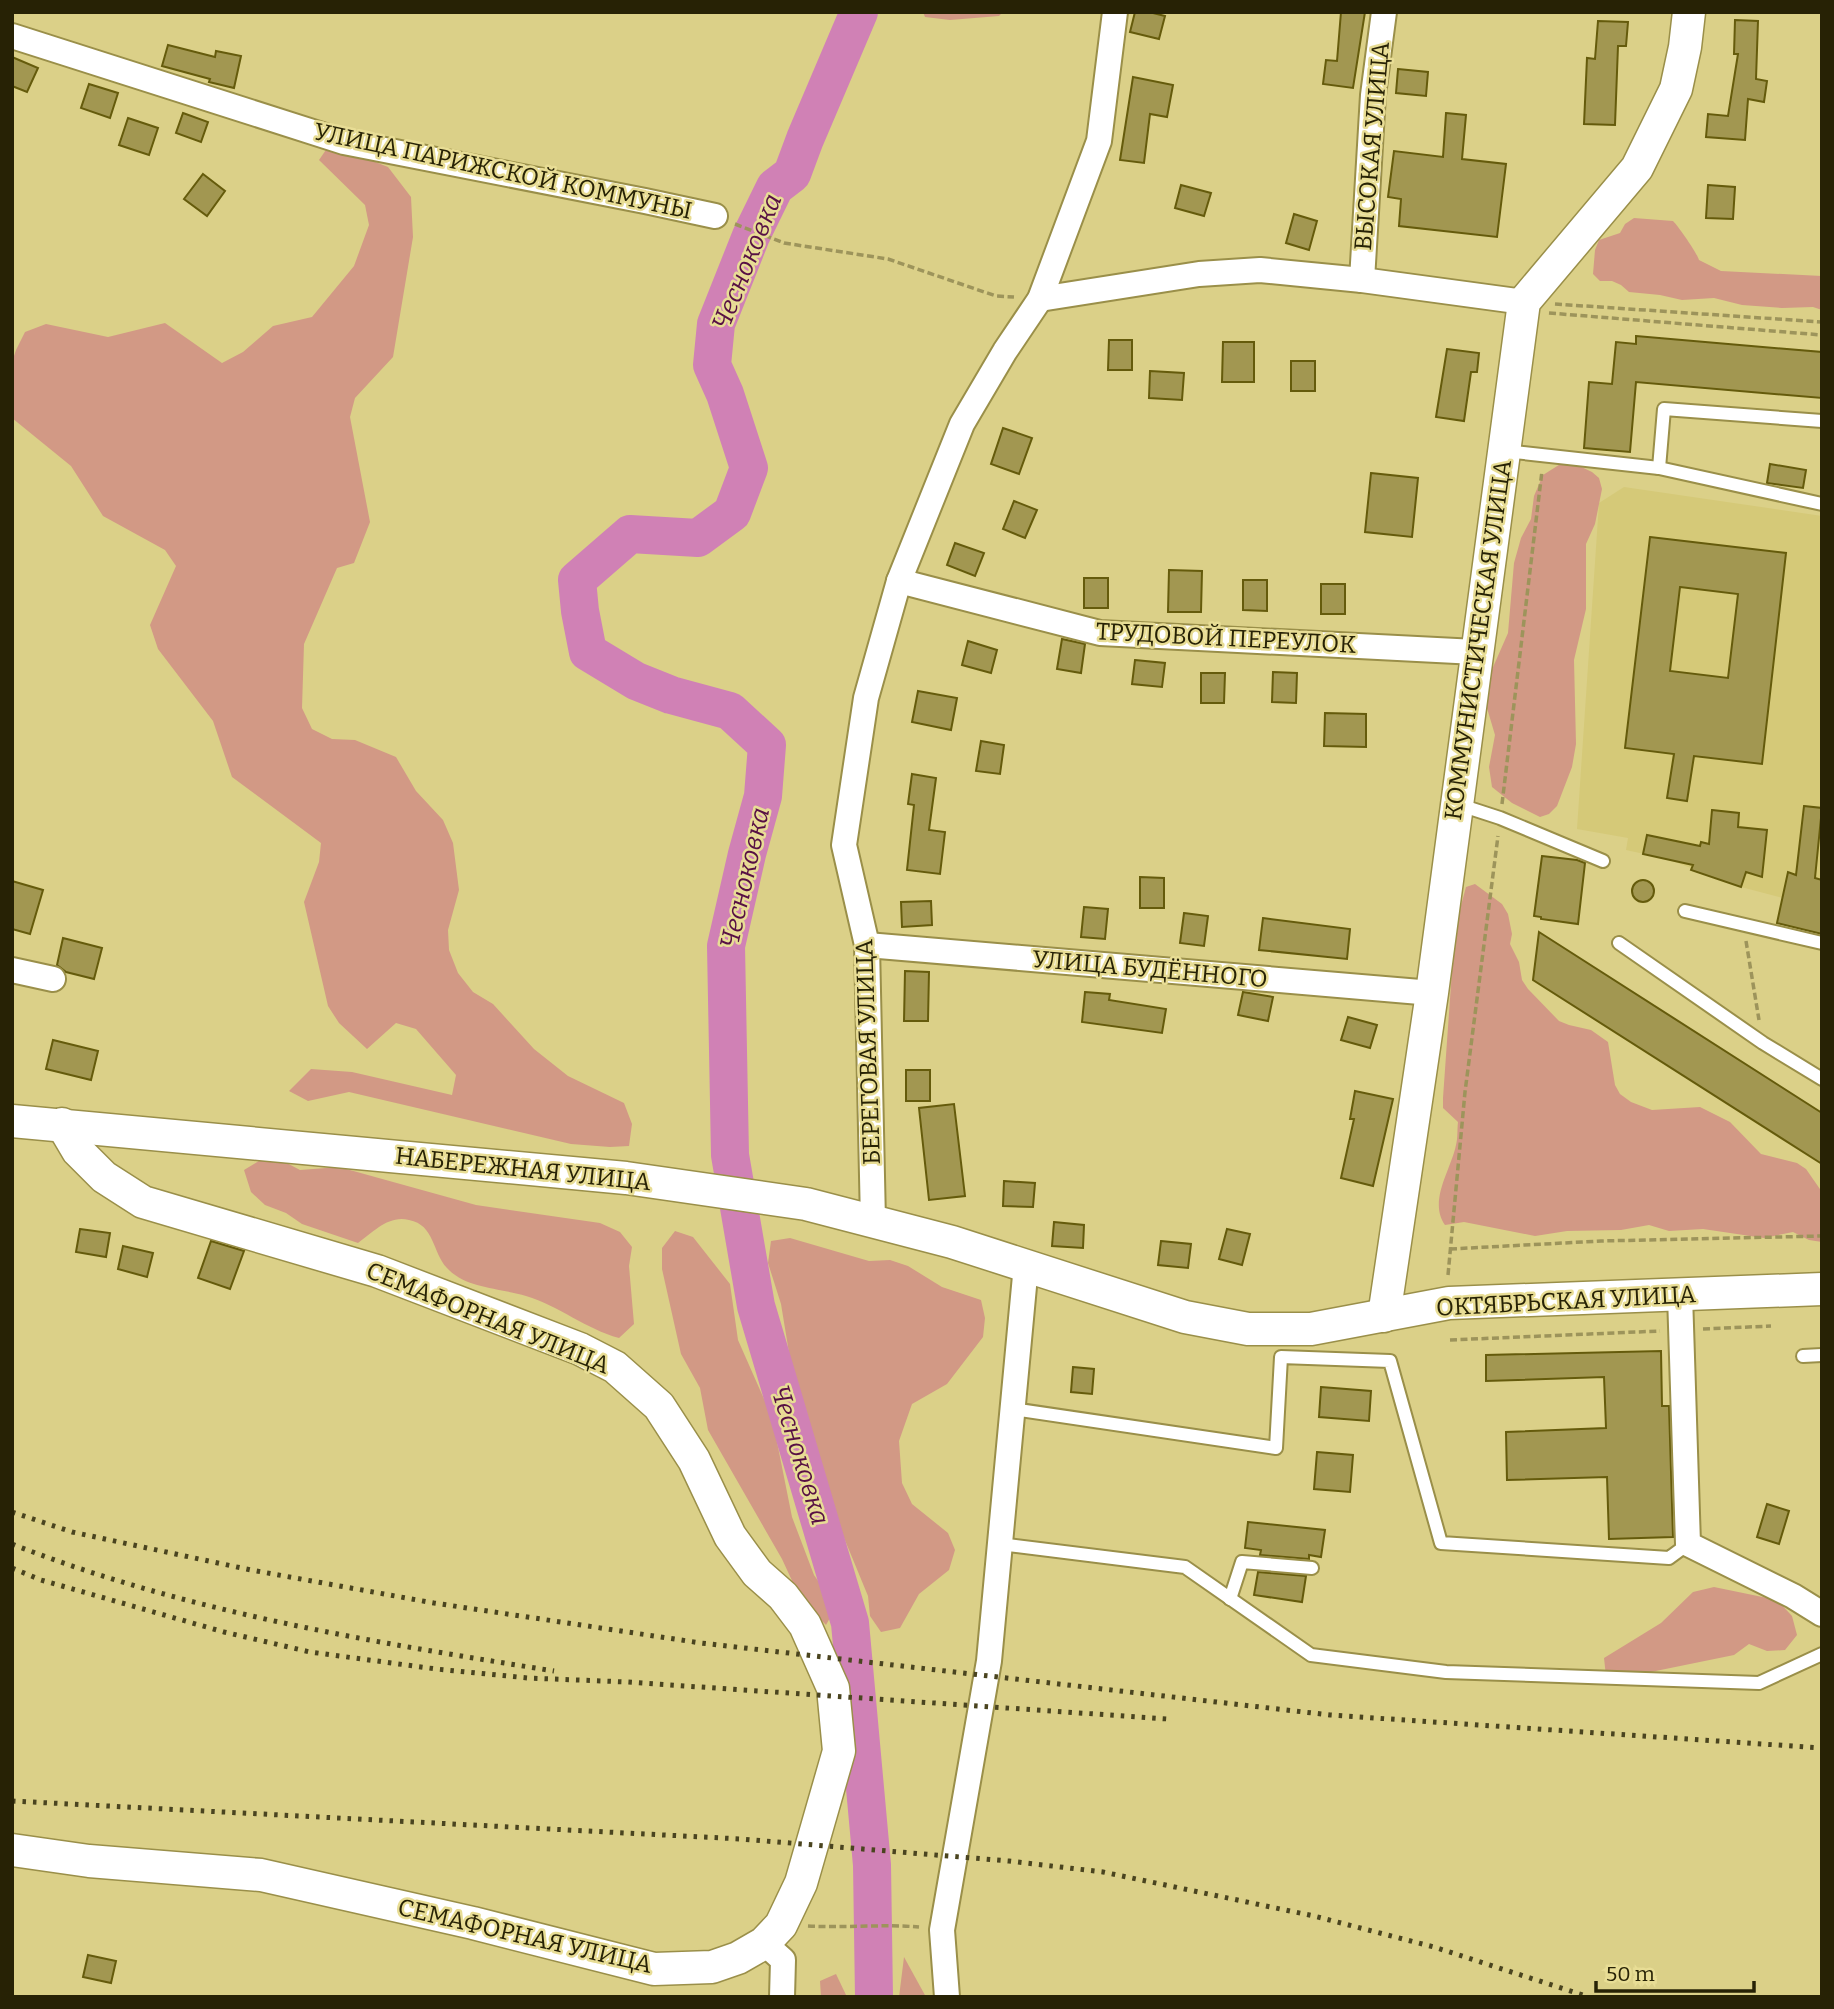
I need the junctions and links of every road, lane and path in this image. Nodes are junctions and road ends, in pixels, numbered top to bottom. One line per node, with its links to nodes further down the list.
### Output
1 (1115, 12): 7 (street, БЕРЕГОВАЯ УЛИЦА)
2 (1384, 12): 6 (street, ВЫСОКАЯ УЛИЦА)
3 (1689, 12): 8 (street)
4 (12, 36): 5 (street, УЛИЦА ПАРИЖСКОЙ КОММУНЫ)
5 (715, 216): 7 (path)
6 (1362, 280): 7 (street); 8 (street)
7 (1041, 299): 16 (street, БЕРЕГОВАЯ УЛИЦА)
8 (1523, 306): 9 (path); 10 (path); 12 (street, КОММУНИСТИЧЕСКАЯ УЛИЦА)
9 (1822, 322)
10 (1822, 335)
11 (1822, 421): 14 (lane)
12 (1504, 450): 13 (lane); 17 (street, КОММУНИСТИЧЕСКАЯ УЛИЦА)
13 (1544, 456): 14 (lane); 19 (path)
14 (1659, 468): 15 (lane)
15 (1822, 504)
16 (899, 580): 17 (street, ТРУДОВОЙ ПЕРЕУЛОК); 25 (street, БЕРЕГОВАЯ УЛИЦА)
17 (1476, 652): 18 (street, КОММУНИСТИЧЕСКАЯ УЛИЦА)
18 (1457, 804): 19 (lane); 28 (street, КОММУНИСТИЧЕСКАЯ УЛИЦА)
19 (1500, 818): 20 (lane); 35 (path)
20 (1603, 861)
21 (1685, 911): 22 (lane)
22 (1743, 925): 24 (lane); 29 (path)
23 (1619, 943): 29 (lane)
24 (1822, 943)
25 (867, 945): 28 (street, УЛИЦА БУДЁННОГО); 33 (street, БЕРЕГОВАЯ УЛИЦА)
26 (12, 970): 27 (street)
27 (53, 979)
28 (1432, 993): 40 (street, КОММУНИСТИЧЕСКАЯ УЛИЦА)
29 (1763, 1042): 30 (lane)
30 (1822, 1079)
31 (12, 1121): 32 (street, НАБЕРЕЖНАЯ УЛИЦА)
32 (62, 1124): 33 (street, НАБЕРЕЖНАЯ УЛИЦА); 56 (street, СЕМАФОРНАЯ УЛИЦА)
33 (873, 1222): 36 (street, НАБЕРЕЖНАЯ УЛИЦА)
34 (1822, 1236): 35 (path)
35 (1450, 1249): 37 (path)
36 (1027, 1265): 40 (street, ОКТЯБРЬСКАЯ УЛИЦА); 46 (street)
37 (1448, 1275)
38 (1822, 1289): 39 (street, ОКТЯБРЬСКАЯ УЛИЦА)
39 (1681, 1295): 40 (street, ОКТЯБРЬСКАЯ УЛИЦА); 42 (street)
40 (1384, 1316)
41 (1771, 1325): 42 (path)
42 (1682, 1330): 43 (path); 48 (street)
43 (1450, 1340)
44 (1822, 1355): 45 (lane)
45 (1803, 1356)
46 (1013, 1409): 47 (street); 48 (lane)
47 (1000, 1544): 50 (lane); 55 (street)
48 (1688, 1544): 51 (street)
49 (1311, 1568): 50 (lane)
50 (1230, 1599): 52 (lane)
51 (1822, 1614)
52 (1822, 1654)
53 (12, 1850): 56 (street, СЕМАФОРНАЯ УЛИЦА)
54 (839, 1928): 55 (path)
55 (942, 1930): 58 (street)
56 (764, 1943): 57 (street)
57 (782, 1997)
58 (947, 1997)

